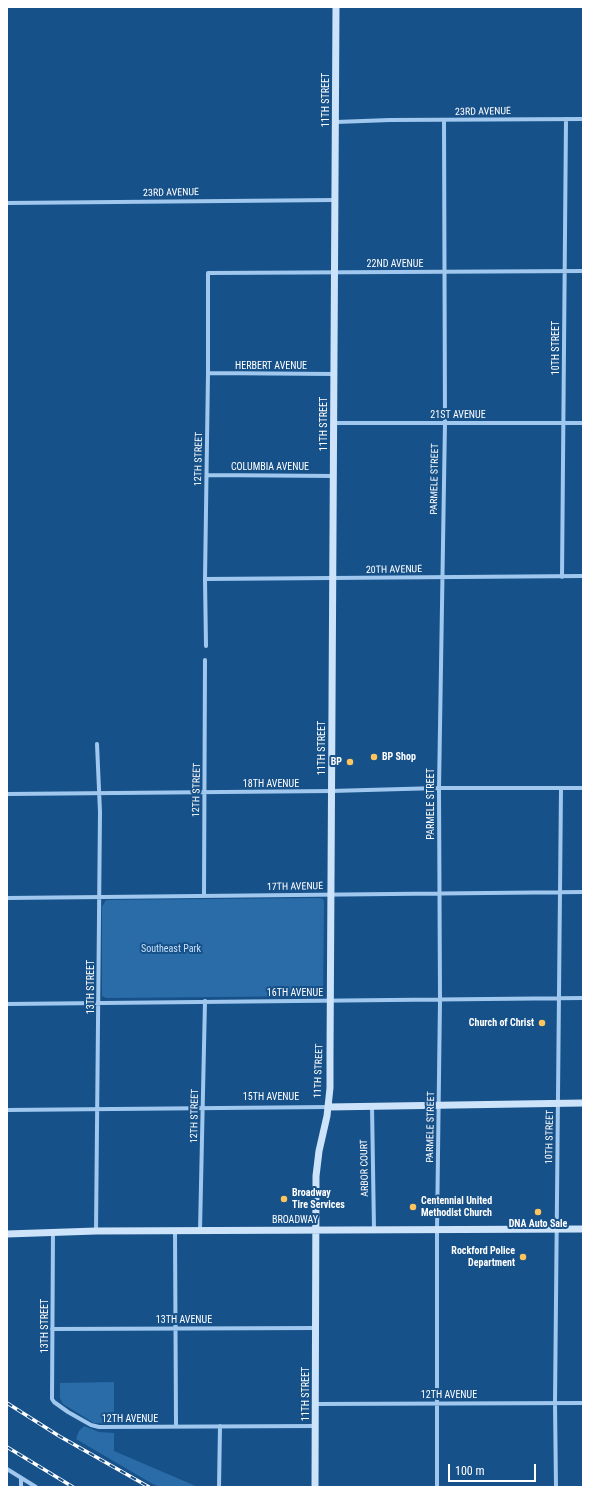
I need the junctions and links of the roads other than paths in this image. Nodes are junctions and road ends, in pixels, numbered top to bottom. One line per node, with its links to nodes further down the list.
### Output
1 (336, 7): 5 (main road, 11TH STREET)
2 (566, 119): 3 (street, 23RD AVENUE); 4 (street, 23RD AVENUE); 10 (street, 10TH STREET)
3 (583, 119)
4 (444, 120): 5 (street, 23RD AVENUE); 9 (street, PARMELE STREET)
5 (336, 122): 6 (main road, 11TH STREET)
6 (335, 200): 7 (street, 23RD AVENUE); 12 (main road, 11TH STREET)
7 (7, 203)
8 (583, 271): 10 (street, 22ND AVENUE)
9 (444, 272): 10 (street, 22ND AVENUE); 12 (street, 22ND AVENUE); 15 (street, PARMELE STREET)
10 (564, 272): 17 (street, 10TH STREET)
11 (208, 273): 12 (street, 22ND AVENUE); 13 (street, 12TH STREET)
12 (335, 273): 14 (main road, 11TH STREET)
13 (208, 373): 14 (street, HERBERT AVENUE); 19 (street, 12TH STREET)
14 (334, 374): 16 (main road, 11TH STREET)
15 (445, 422): 16 (street, 21ST AVENUE); 17 (street, 21ST AVENUE); 22 (street, PARMELE STREET)
16 (334, 423): 20 (main road, 11TH STREET)
17 (563, 423): 18 (street, 21ST AVENUE); 23 (street, 10TH STREET)
18 (583, 423)
19 (207, 475): 20 (street, COLUMBIA AVENUE); 24 (street, 12TH STREET)
20 (334, 476): 25 (main road, 11TH STREET)
21 (583, 576): 23 (street, 20TH AVENUE)
22 (441, 577): 23 (street, 20TH AVENUE); 25 (street, 20TH AVENUE); 29 (street, PARMELE STREET)
23 (562, 577)
24 (205, 578): 25 (street, 20TH AVENUE); 26 (street, 12TH STREET)
25 (333, 579): 32 (main road, 11TH STREET)
26 (206, 646)
27 (205, 660): 33 (street, 12TH STREET)
28 (97, 744): 34 (street, 13TH STREET)
29 (438, 788): 30 (street, 18TH AVENUE); 32 (street, 18TH AVENUE); 38 (street, PARMELE STREET)
30 (561, 788): 31 (street, 18TH AVENUE); 36 (street, 10TH STREET)
31 (583, 788)
32 (332, 791): 33 (street, 18TH AVENUE); 39 (main road, 11TH STREET)
33 (205, 792): 34 (street, 18TH AVENUE); 40 (street, 12TH STREET)
34 (100, 793): 35 (street, 18TH AVENUE); 41 (street, 13TH STREET)
35 (7, 794)
36 (560, 892): 37 (street, 17TH AVENUE); 38 (street, 17TH AVENUE); 43 (street, 10TH STREET)
37 (583, 892)
38 (439, 893): 39 (street, 17TH AVENUE); 46 (street, PARMELE STREET)
39 (331, 895): 40 (street, 17TH AVENUE); 45 (main road, 11TH STREET)
40 (204, 896): 41 (street, 17TH AVENUE)
41 (99, 897): 42 (street, 17TH AVENUE); 48 (street, 13TH STREET)
42 (7, 898)
43 (560, 998): 44 (street, 16TH AVENUE); 46 (street, 16TH AVENUE); 51 (street, 10TH STREET)
44 (583, 998)
45 (330, 1000): 46 (street, 16TH AVENUE); 47 (street, 16TH AVENUE); 54 (main road, 11TH STREET)
46 (440, 1000): 52 (street, PARMELE STREET)
47 (204, 1001): 48 (street, 16TH AVENUE); 55 (street, 12TH STREET)
48 (99, 1003): 49 (street, 16TH AVENUE); 56 (street, 13TH STREET)
49 (7, 1004)
50 (583, 1103): 51 (main road, 15TH AVENUE)
51 (558, 1104): 52 (main road, 15TH AVENUE); 59 (street, 10TH STREET)
52 (439, 1105): 53 (main road, 15TH AVENUE); 62 (street, PARMELE STREET)
53 (372, 1106): 54 (main road, 15TH AVENUE); 58 (street, ARBOR COURT)
54 (328, 1107): 55 (street, 15TH AVENUE); 65 (main road, 11TH STREET)
55 (203, 1108): 56 (street, 15TH AVENUE); 61 (street, 12TH STREET)
56 (98, 1109): 57 (street, 15TH AVENUE); 63 (street, 13TH STREET)
57 (7, 1110)
58 (374, 1229): 62 (main road, BROADWAY); 65 (main road, BROADWAY)
59 (557, 1229): 60 (main road, BROADWAY); 62 (main road, BROADWAY); 71 (street, 10TH STREET)
60 (583, 1229)
61 (200, 1230): 64 (main road, BROADWAY); 65 (main road, BROADWAY)
62 (437, 1230): 74 (street, PARMELE STREET)
63 (96, 1231): 64 (main road, BROADWAY); 66 (main road, BROADWAY)
64 (175, 1231): 68 (street)
65 (316, 1231): 69 (main road, 11TH STREET)
66 (53, 1232): 67 (main road, BROADWAY); 70 (street, 13TH STREET)
67 (7, 1234)
68 (175, 1328): 69 (street, 13TH AVENUE); 70 (street, 13TH AVENUE); 76 (street)
69 (316, 1328): 73 (main road, 11TH STREET)
70 (52, 1329): 75 (street, 13TH STREET)
71 (555, 1403): 72 (street, 12TH AVENUE); 74 (street, 12TH AVENUE); 86 (street, 10TH STREET)
72 (583, 1403)
73 (316, 1404): 74 (street, 12TH AVENUE); 78 (main road, 11TH STREET)
74 (437, 1404): 85 (street, PARMELE STREET)
75 (68, 1412): 76 (street, 12TH AVENUE)
76 (176, 1426): 77 (street, 12TH AVENUE)
77 (220, 1426): 78 (street, 12TH AVENUE); 83 (street)
78 (316, 1426): 84 (main road, 11TH STREET)
79 (7, 1469): 80 (street)
80 (21, 1479): 81 (street); 82 (street)
81 (21, 1487)
82 (36, 1487)
83 (219, 1487)
84 (315, 1487)
85 (437, 1487)
86 (556, 1487)

